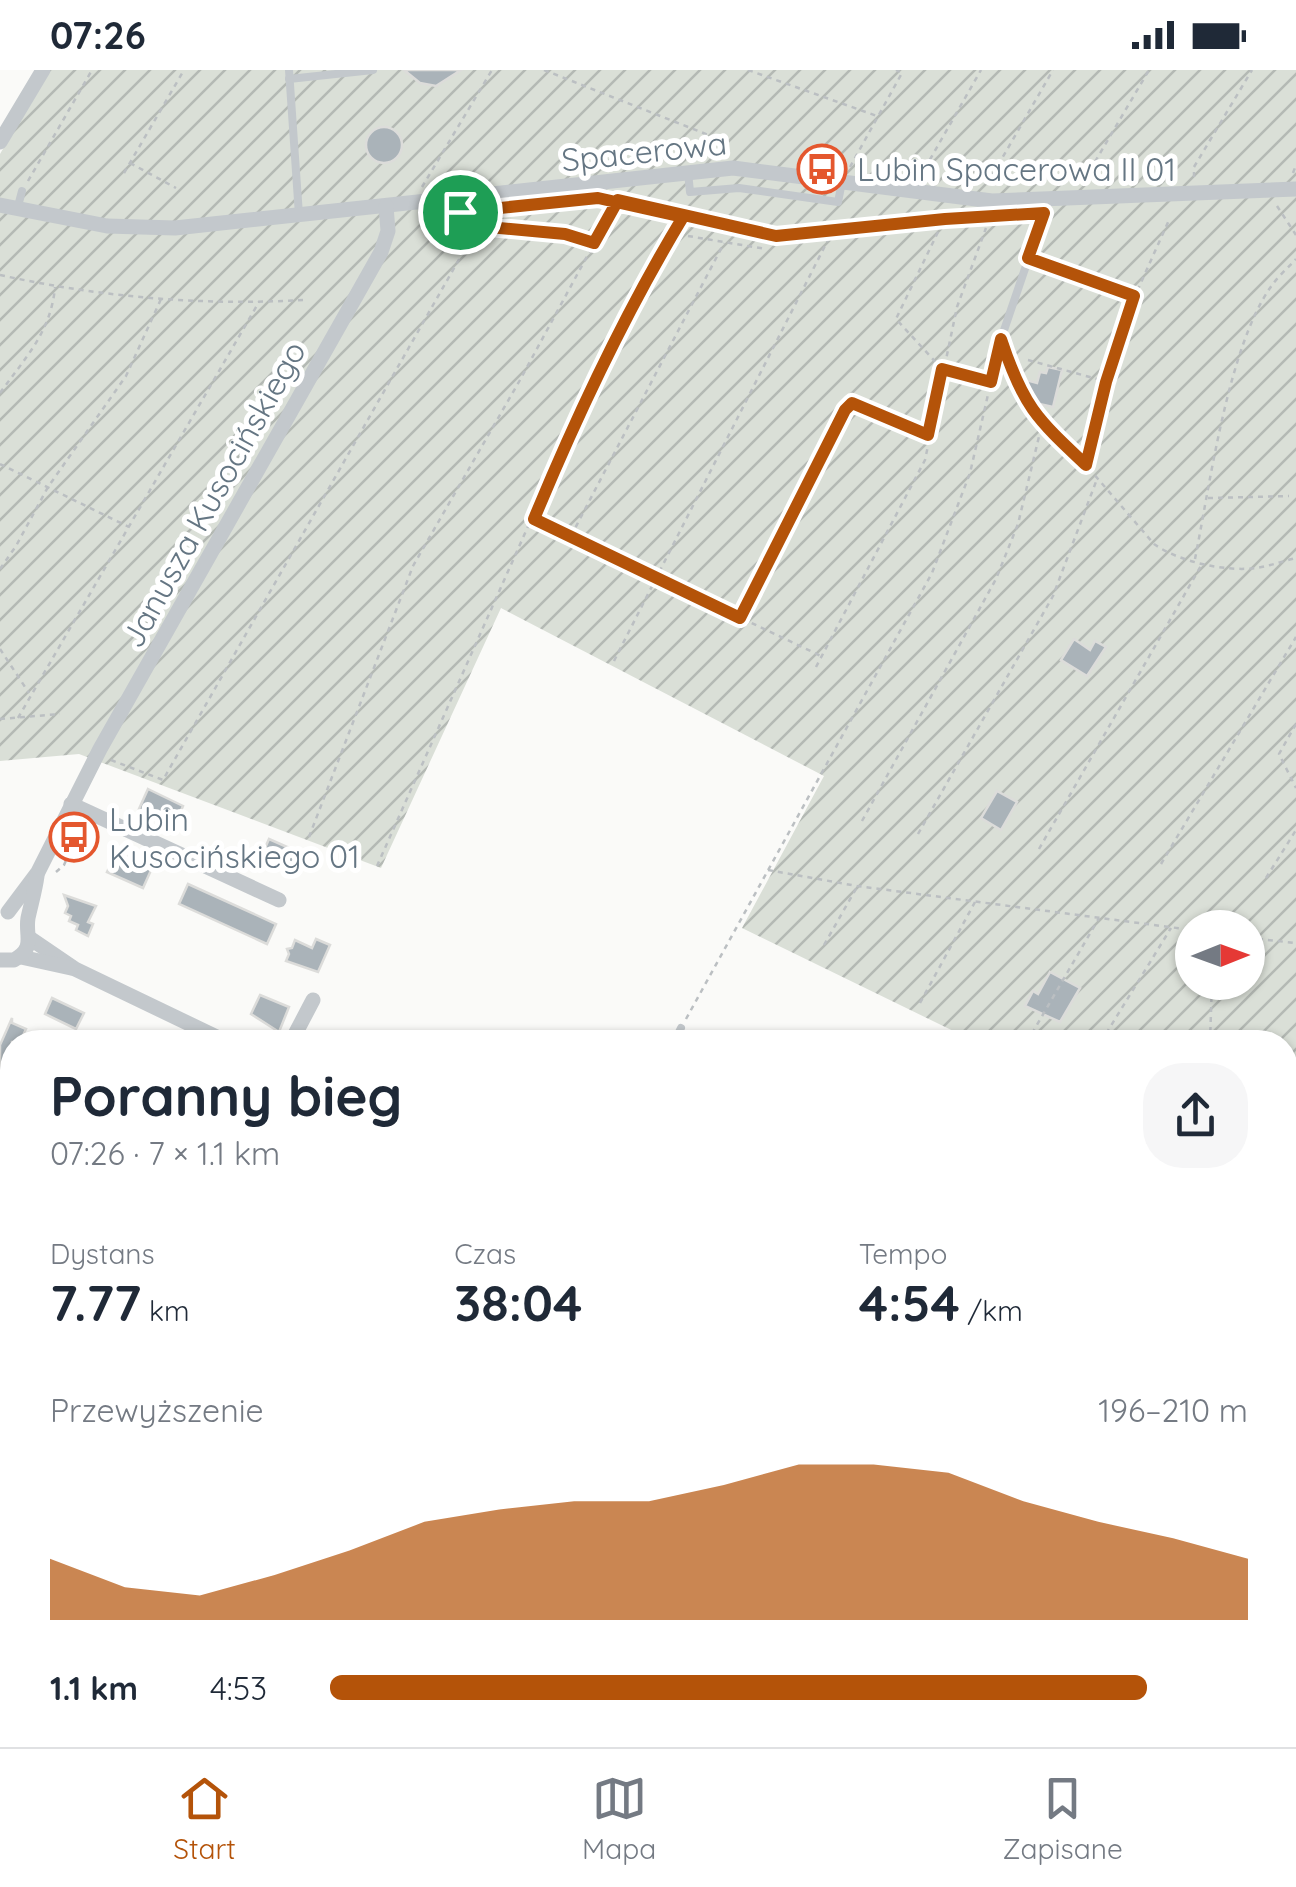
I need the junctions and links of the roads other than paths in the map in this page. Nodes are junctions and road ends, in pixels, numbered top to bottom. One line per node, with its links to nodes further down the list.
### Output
1 (43, 70): 5 (street)
2 (365, 70): 3 (lane); 4 (lane)
3 (373, 70)
4 (289, 74): 12 (lane)
5 (0, 142)
6 (1296, 189): 8 (street, Spacerowa)
7 (22, 190): 11 (lane)
8 (1044, 198): 10 (street, Spacerowa); 13 (lane)
9 (0, 206): 11 (street, Spacerowa)
10 (386, 206): 12 (street, Spacerowa); 14 (street, Janusza Kusocińskiego)
11 (17, 210): 12 (street, Spacerowa)
12 (300, 216)
13 (1001, 339)
14 (71, 804): 15 (street, Janusza Kusocińskiego); 16 (street)
15 (45, 874): 17 (street); 18 (street)
16 (279, 900)
17 (4, 913): 18 (street)
18 (29, 931): 19 (street); 20 (street)
19 (7, 963): 20 (street)
20 (75, 969): 22 (street)
21 (313, 1000): 23 (street)
22 (202, 1030)
23 (297, 1030)

